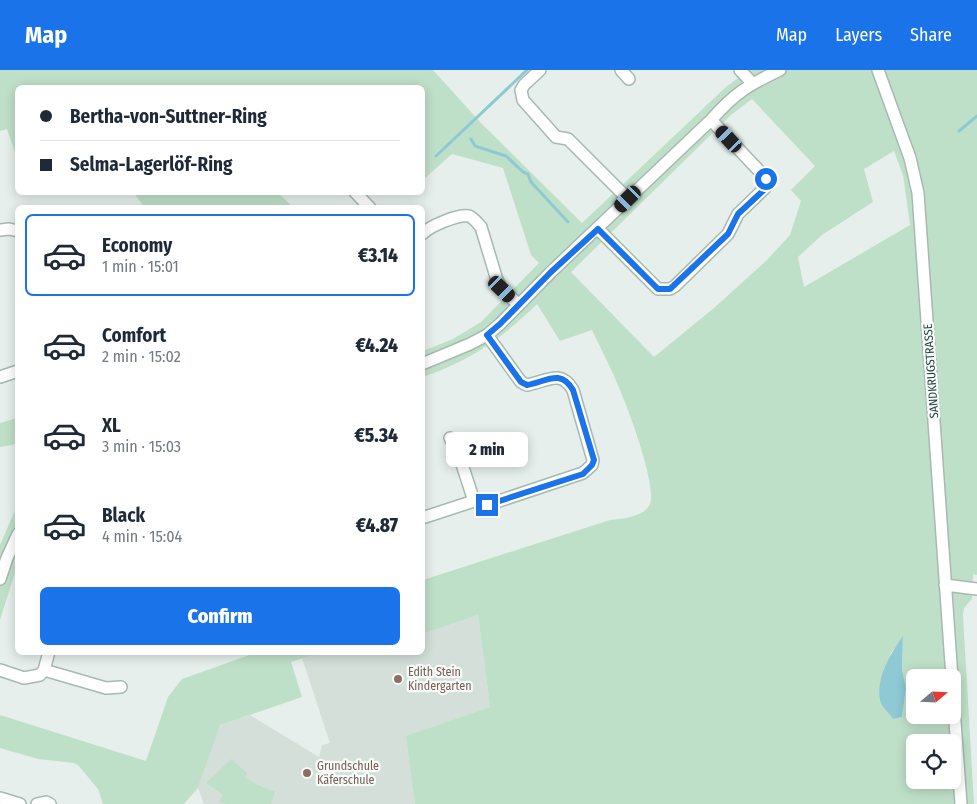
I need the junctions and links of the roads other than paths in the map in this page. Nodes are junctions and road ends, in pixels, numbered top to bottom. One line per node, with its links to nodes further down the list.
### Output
1 (540, 70): 8 (street)
2 (740, 70): 5 (street)
3 (780, 70): 5 (street)
4 (878, 70): 24 (street, SANDKRUGSTRASSE)
5 (752, 83): 6 (street)
6 (711, 120): 8 (street); 10 (street)
7 (358, 195): 9 (street)
8 (628, 199): 10 (street)
9 (367, 205)
10 (598, 229): 14 (street)
11 (0, 230): 12 (street)
12 (15, 230)
13 (425, 231): 14 (street)
14 (519, 306): 15 (street)
15 (487, 335): 16 (street); 20 (street)
16 (425, 363)
17 (15, 371): 18 (street)
18 (0, 377)
19 (450, 438): 20 (street)
20 (474, 501): 21 (street)
21 (425, 517)
22 (15, 541): 23 (street)
23 (0, 579)
24 (945, 585): 25 (street); 27 (street, SANDKRUGSTRASSE)
25 (977, 588)
26 (49, 655): 29 (street)
27 (951, 669)
28 (0, 670): 29 (street)
29 (44, 670): 30 (street)
30 (121, 687)
31 (955, 724): 36 (street)
32 (0, 798): 33 (street)
33 (20, 804)
34 (37, 804): 35 (street)
35 (50, 804)
36 (961, 804)

